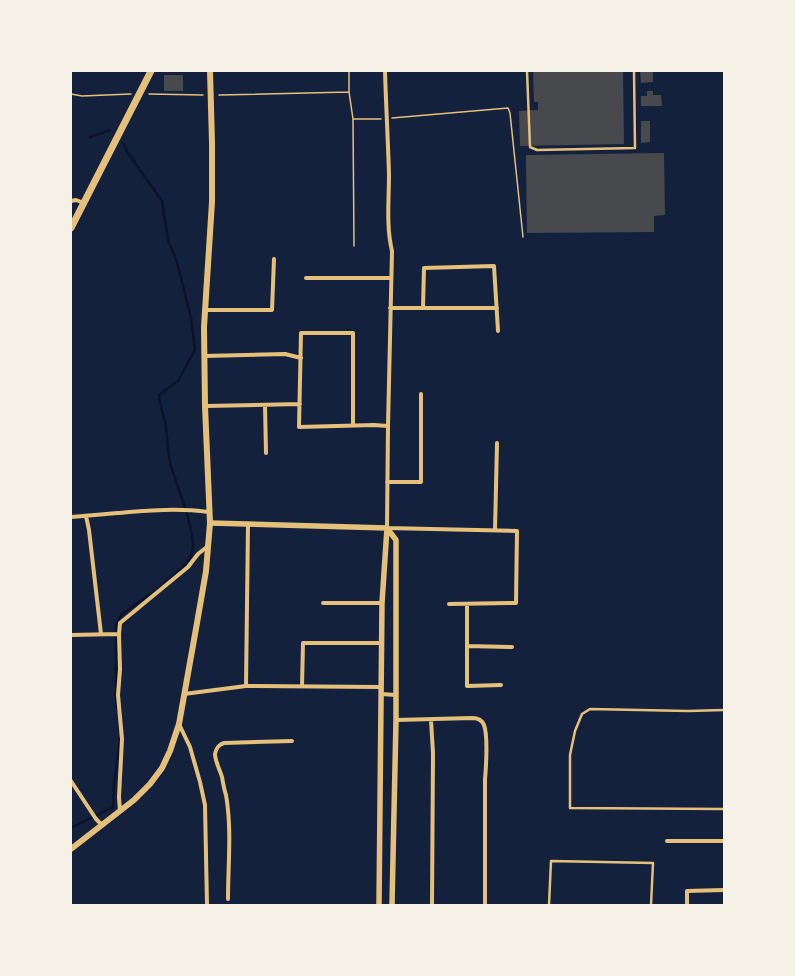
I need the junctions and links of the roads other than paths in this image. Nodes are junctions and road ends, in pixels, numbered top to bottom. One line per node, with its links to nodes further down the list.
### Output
1 (151, 71): 7 (main road)
2 (210, 71): 15 (main road)
3 (386, 71): 11 (street)
4 (527, 71): 5 (lane)
5 (634, 71)
6 (71, 201): 7 (street)
7 (84, 203): 8 (main road)
8 (71, 228)
9 (274, 259): 15 (street)
10 (306, 278): 11 (street)
11 (391, 278): 12 (street)
12 (390, 308): 13 (street); 24 (street)
13 (423, 308): 14 (street); 14 (street)
14 (496, 308): 16 (street)
15 (204, 310): 17 (main road)
16 (498, 331)
17 (204, 356): 18 (street); 22 (main road)
18 (301, 358): 20 (street); 23 (street)
19 (421, 394): 27 (street)
20 (300, 404): 21 (street); 23 (street)
21 (265, 405): 22 (street); 26 (street)
22 (204, 406): 28 (main road)
23 (353, 426): 24 (street)
24 (388, 426): 27 (street)
25 (497, 443): 34 (street)
26 (266, 453)
27 (388, 482): 33 (street)
28 (209, 512): 29 (street); 31 (main road)
29 (86, 516): 30 (street); 40 (street)
30 (71, 517)
31 (210, 523): 32 (street); 35 (main road)
32 (248, 524): 33 (street); 47 (street)
33 (387, 528): 34 (street); 37 (street); 52 (street)
34 (495, 530): 39 (street)
35 (208, 546): 41 (street); 50 (main road)
36 (323, 603): 37 (street)
37 (382, 603): 43 (street)
38 (449, 604): 39 (street)
39 (467, 604): 44 (street)
40 (101, 634): 41 (street); 42 (street)
41 (118, 634): 60 (street)
42 (71, 635)
43 (382, 643): 48 (street); 49 (street)
44 (467, 646): 45 (street); 46 (street)
45 (512, 647)
46 (502, 685)
47 (246, 686): 48 (street); 50 (street)
48 (302, 686): 49 (street)
49 (380, 687): 51 (street)
50 (184, 694): 56 (main road)
51 (380, 694): 52 (street); 68 (street)
52 (396, 695): 54 (street)
53 (724, 710): 59 (lane)
54 (396, 720): 55 (street); 69 (street)
55 (431, 720): 70 (street); 71 (street)
56 (179, 724): 60 (main road); 67 (street)
57 (292, 741): 66 (street)
58 (71, 781): 61 (street)
59 (724, 809)
60 (120, 811): 61 (main road)
61 (102, 825): 64 (main road)
62 (666, 841): 63 (street)
63 (724, 841)
64 (71, 849)
65 (724, 890): 74 (street)
66 (228, 899)
67 (208, 905)
68 (379, 905)
69 (392, 905)
70 (432, 905)
71 (485, 905)
72 (549, 905): 73 (lane)
73 (651, 905)
74 (687, 905)

